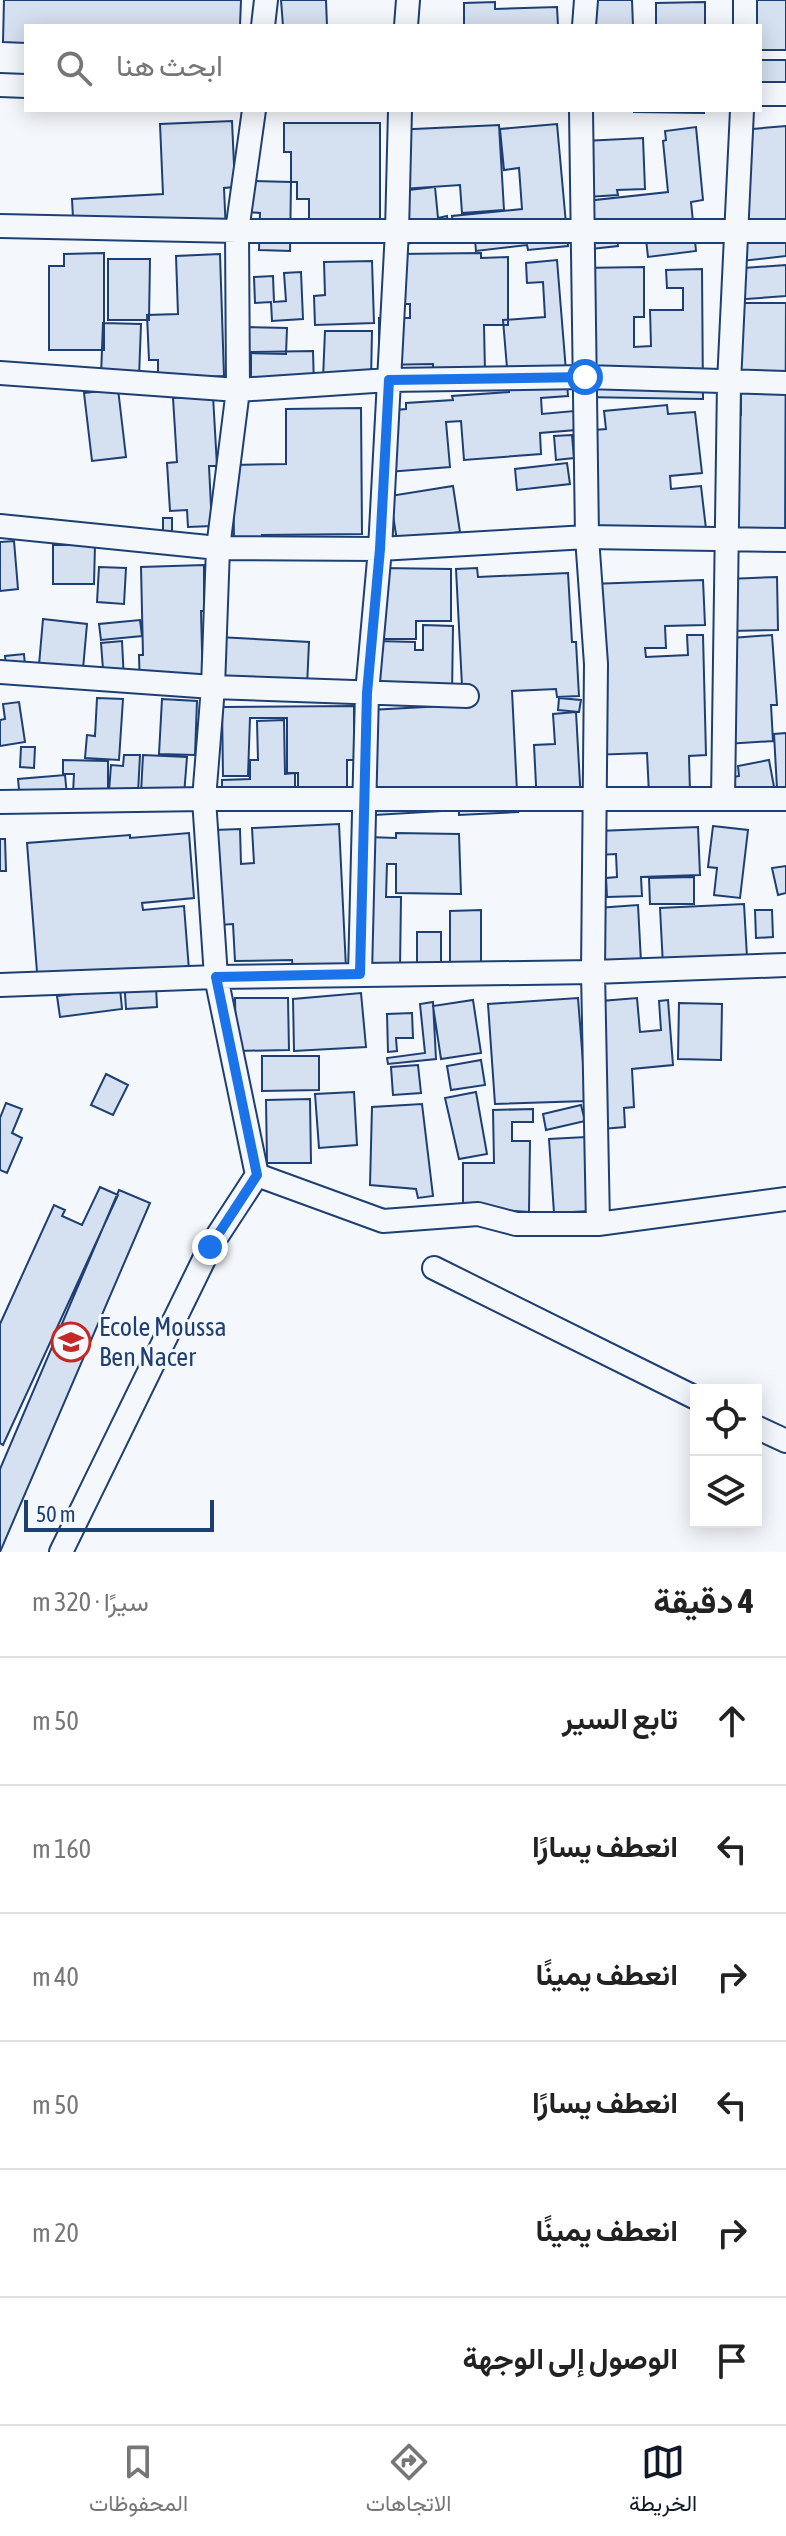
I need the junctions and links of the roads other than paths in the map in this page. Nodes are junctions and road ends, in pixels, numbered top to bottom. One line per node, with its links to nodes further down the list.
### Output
1 (266, 0): 5 (street)
2 (408, 0): 6 (street)
3 (586, 0): 7 (street)
4 (745, 0): 8 (street)
5 (263, 24)
6 (406, 24)
7 (584, 24)
8 (745, 24)
9 (0, 85): 10 (street)
10 (24, 86)
11 (762, 94): 12 (street)
12 (786, 94)
13 (254, 112): 19 (street)
14 (400, 112): 20 (street)
15 (581, 112): 22 (street)
16 (742, 112): 18 (street)
17 (0, 226): 19 (street)
18 (738, 230): 21 (street); 22 (street); 26 (street)
19 (237, 231): 20 (street); 28 (street)
20 (397, 231): 22 (street); 25 (street)
21 (786, 231)
22 (582, 232): 24 (street)
23 (0, 373): 28 (street)
24 (585, 377): 25 (street); 26 (street); 30 (street)
25 (389, 380): 28 (street); 34 (street)
26 (729, 383): 27 (street); 31 (street)
27 (786, 383)
28 (238, 390): 33 (street)
29 (0, 526): 33 (street)
30 (587, 537): 31 (street); 34 (street); 41 (street)
31 (725, 539): 32 (street); 42 (street)
32 (786, 540)
33 (218, 548): 34 (street); 36 (street)
34 (380, 549): 37 (street)
35 (0, 672): 36 (street)
36 (213, 687): 37 (street); 39 (street)
37 (367, 693): 38 (street); 40 (street)
38 (467, 696)
39 (204, 799): 40 (street); 44 (street); 48 (street)
40 (365, 799): 41 (street); 47 (street)
41 (596, 799): 42 (street); 46 (street)
42 (723, 799): 43 (street)
43 (786, 799)
44 (0, 802)
45 (786, 965): 46 (street)
46 (593, 972): 47 (street); 52 (street)
47 (360, 974): 48 (street)
48 (216, 977): 49 (street); 50 (street)
49 (0, 985)
50 (257, 1175): 52 (street); 57 (street)
51 (786, 1199): 52 (street)
52 (598, 1224)
53 (434, 1268): 54 (street)
54 (690, 1395)
55 (762, 1430): 56 (street)
56 (786, 1441)
57 (61, 1552)

